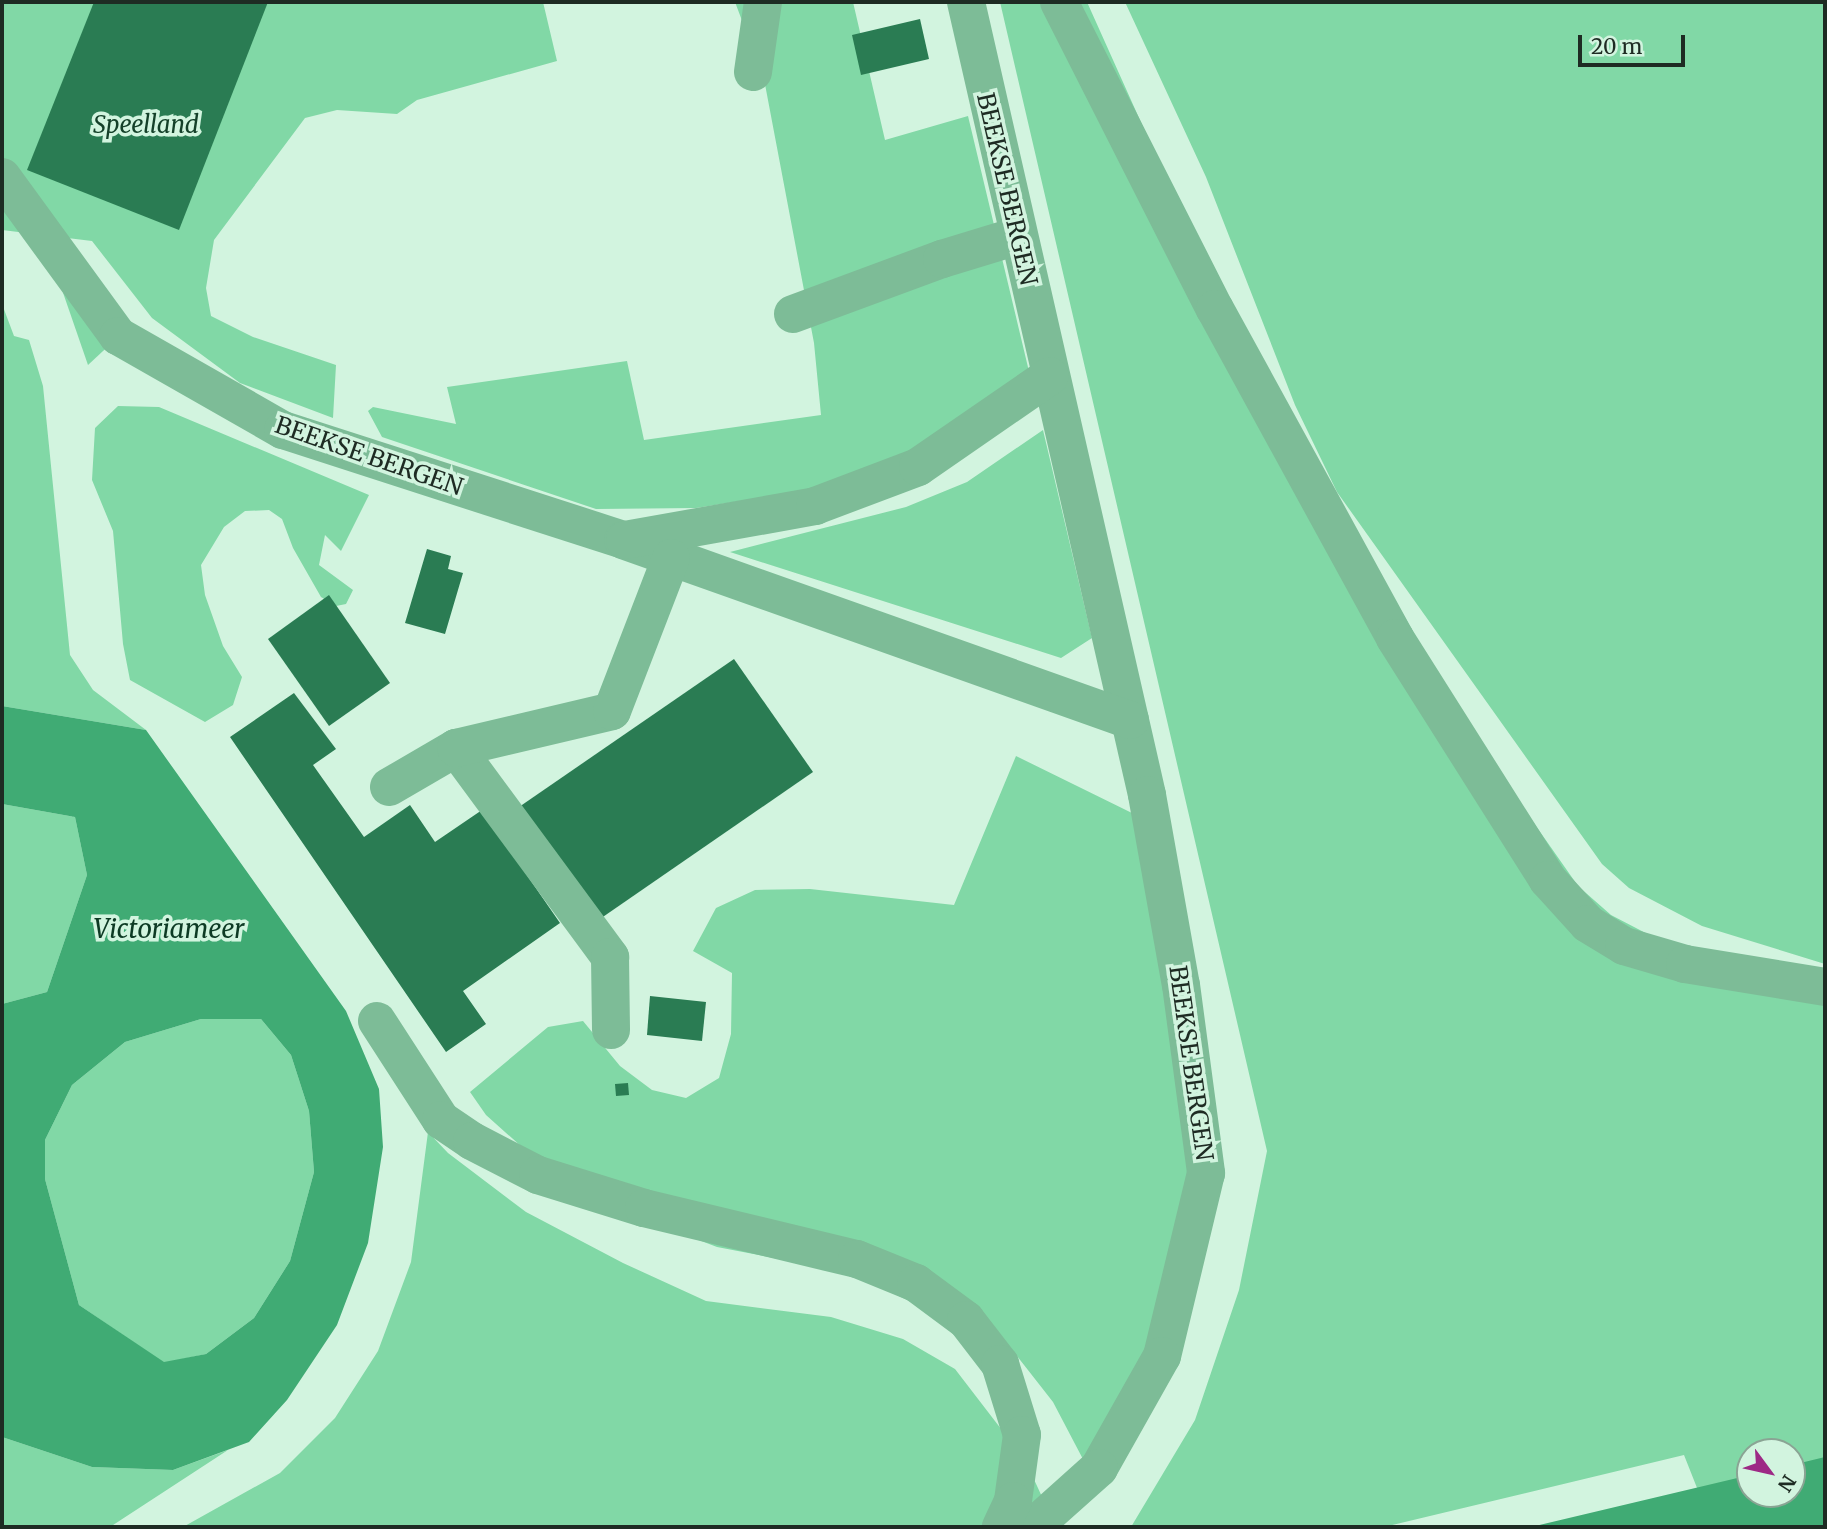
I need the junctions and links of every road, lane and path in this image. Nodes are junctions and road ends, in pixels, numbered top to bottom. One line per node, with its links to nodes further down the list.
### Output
1 (763, 2): 4 (street)
2 (966, 2): 6 (street, BEEKSE BERGEN)
3 (1059, 2): 14 (street)
4 (753, 72)
5 (2, 177): 9 (street, BEEKSE BERGEN)
6 (1017, 236): 7 (street); 8 (street, BEEKSE BERGEN)
7 (793, 314)
8 (1050, 376): 9 (street, BEEKSE BERGEN); 11 (street, BEEKSE BERGEN)
9 (623, 540): 10 (street, BEEKSE BERGEN)
10 (671, 558): 11 (street, BEEKSE BERGEN); 12 (street)
11 (1130, 719): 18 (street, BEEKSE BERGEN)
12 (456, 748): 13 (street); 16 (street)
13 (389, 787)
14 (1825, 987)
15 (377, 1021): 17 (street)
16 (611, 1030)
17 (1000, 1527)
18 (1033, 1527)

